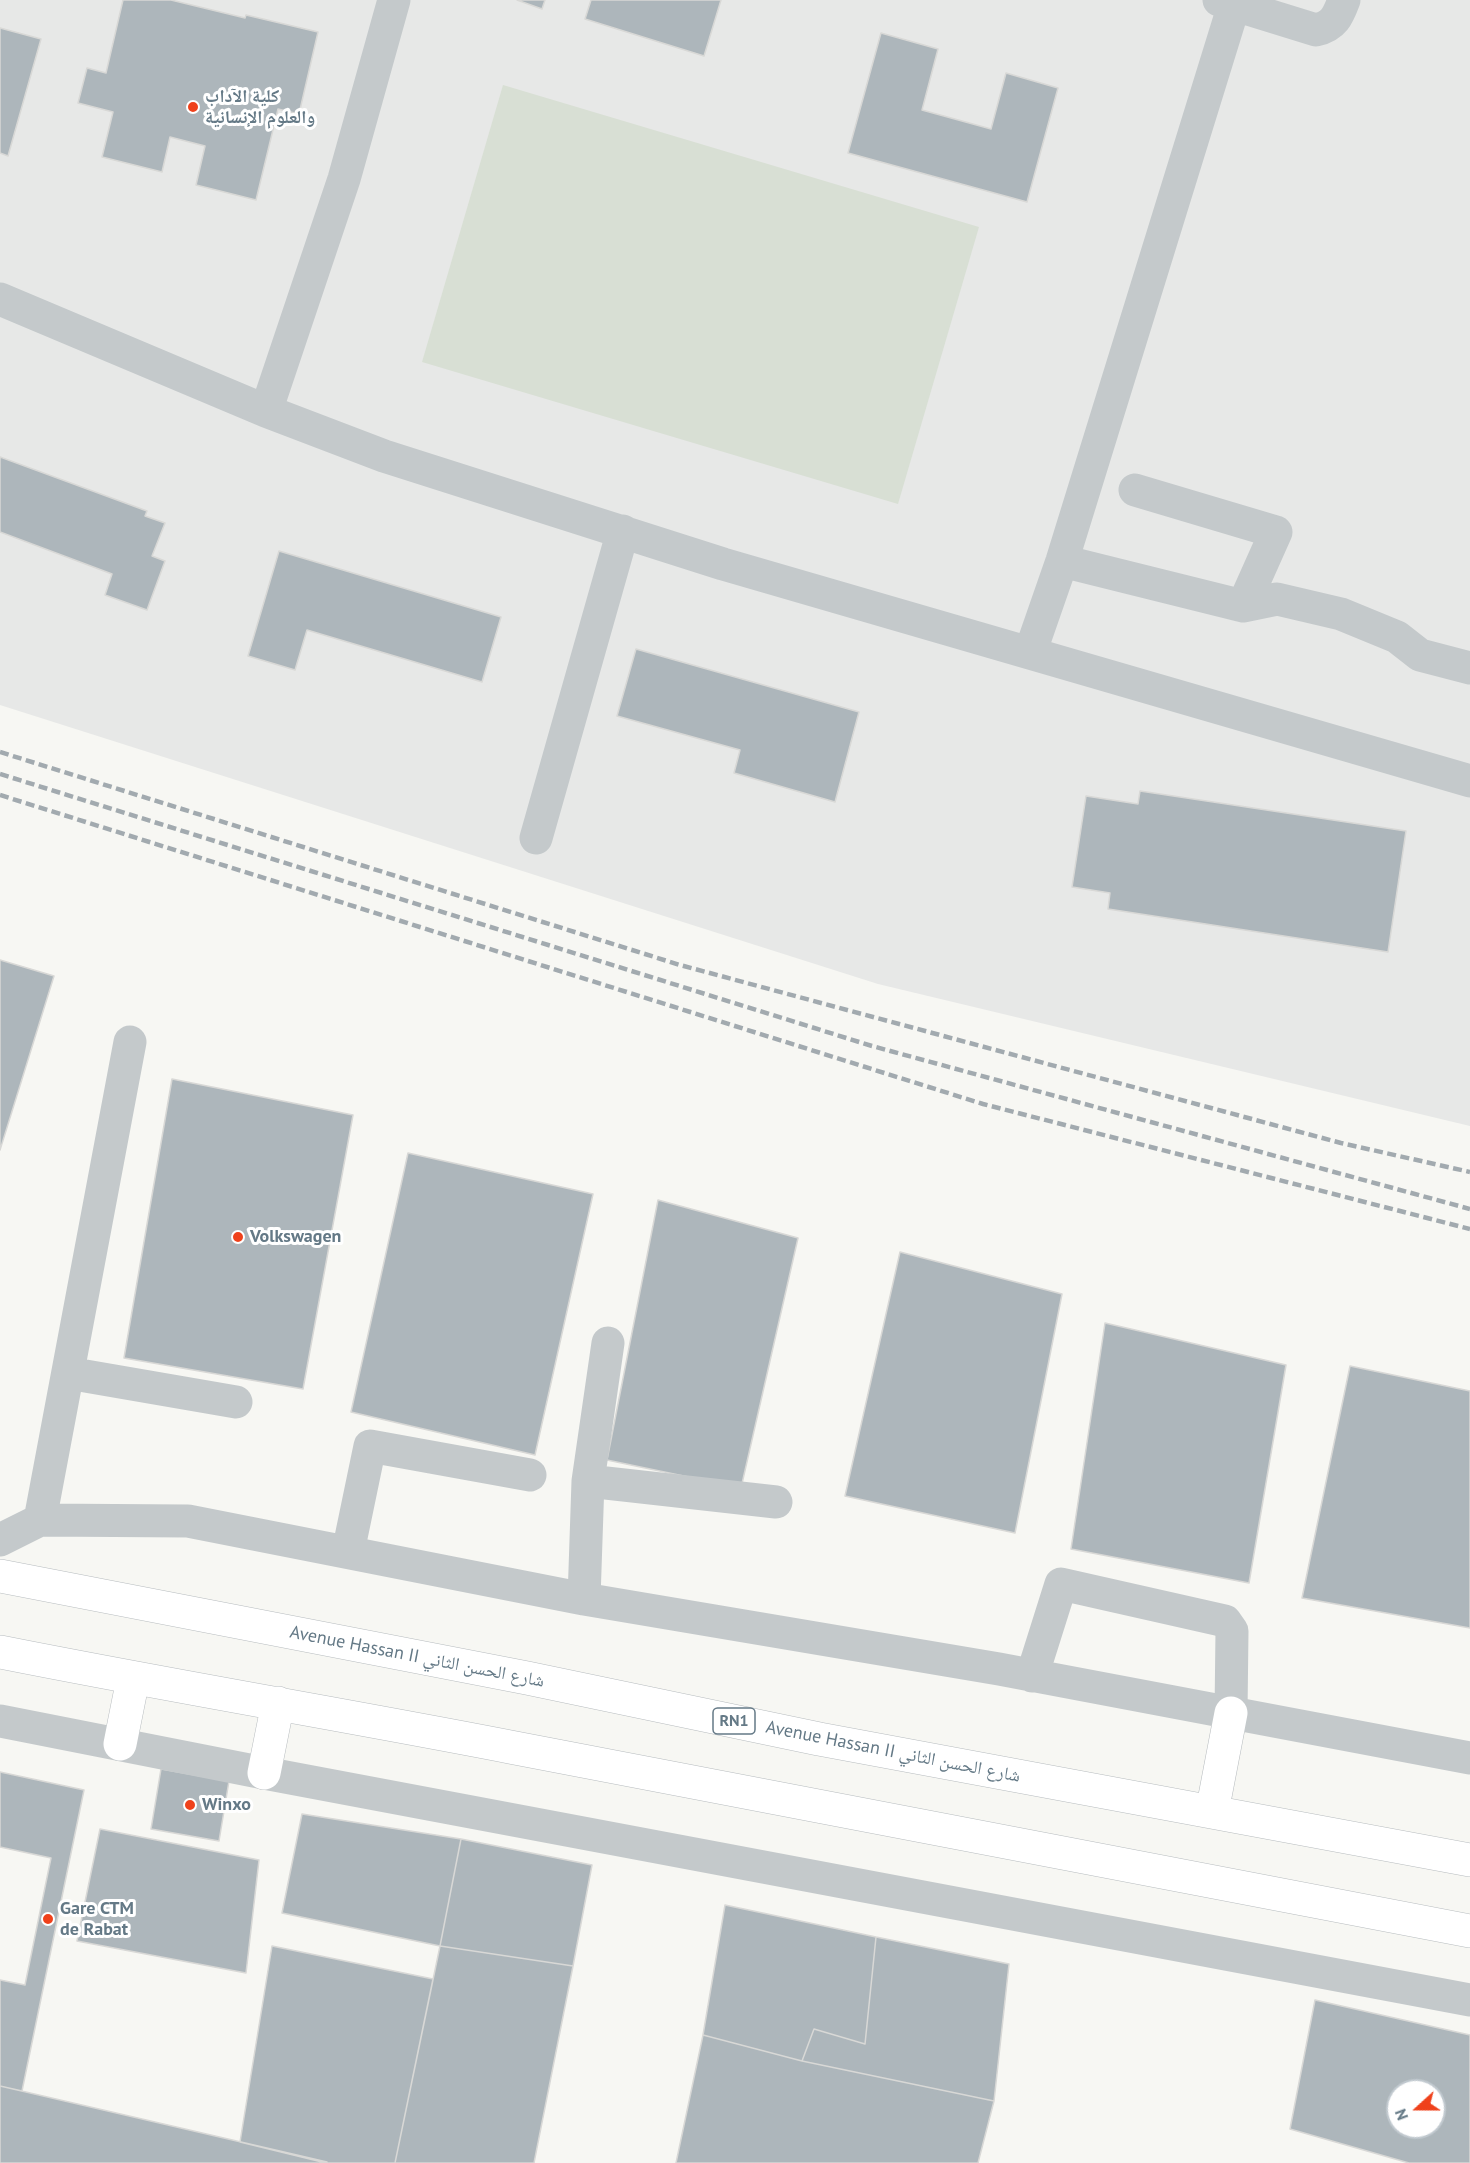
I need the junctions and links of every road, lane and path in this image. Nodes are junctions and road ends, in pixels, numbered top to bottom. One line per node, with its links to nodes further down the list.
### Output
1 (394, 0): 5 (street)
2 (1344, 0): 3 (street)
3 (1226, 2): 8 (street)
4 (0, 299): 5 (street)
5 (266, 411): 7 (street)
6 (1135, 490): 9 (street)
7 (623, 531): 10 (street); 13 (street)
8 (1062, 561): 9 (street); 10 (street)
9 (1243, 606): 11 (street)
10 (1030, 653): 12 (street)
11 (1470, 668)
12 (1470, 781)
13 (536, 838)
14 (130, 1042): 16 (street)
15 (608, 1343): 19 (street)
16 (68, 1373): 17 (street); 21 (street)
17 (236, 1402)
18 (530, 1475): 23 (street)
19 (588, 1481): 20 (street); 25 (street)
20 (776, 1502)
21 (40, 1520): 22 (street); 23 (street)
22 (0, 1540)
23 (348, 1552): 25 (street)
24 (0, 1576): 35 (main road, Avenue Hassan II شارع الحسن الثاني / RN1)
25 (584, 1599): 27 (street)
26 (0, 1652): 28 (main road)
27 (1032, 1676): 30 (street); 30 (street)
28 (133, 1679): 29 (main road); 32 (main road)
29 (278, 1703): 34 (main road); 37 (main road)
30 (1231, 1713): 33 (street); 35 (main road)
31 (0, 1721): 32 (street)
32 (120, 1744): 34 (street)
33 (1470, 1758)
34 (264, 1773): 38 (street)
35 (1212, 1812): 36 (main road, Avenue Hassan II شارع الحسن الثاني / RN1)
36 (1470, 1860)
37 (1470, 1931)
38 (1470, 2000)

